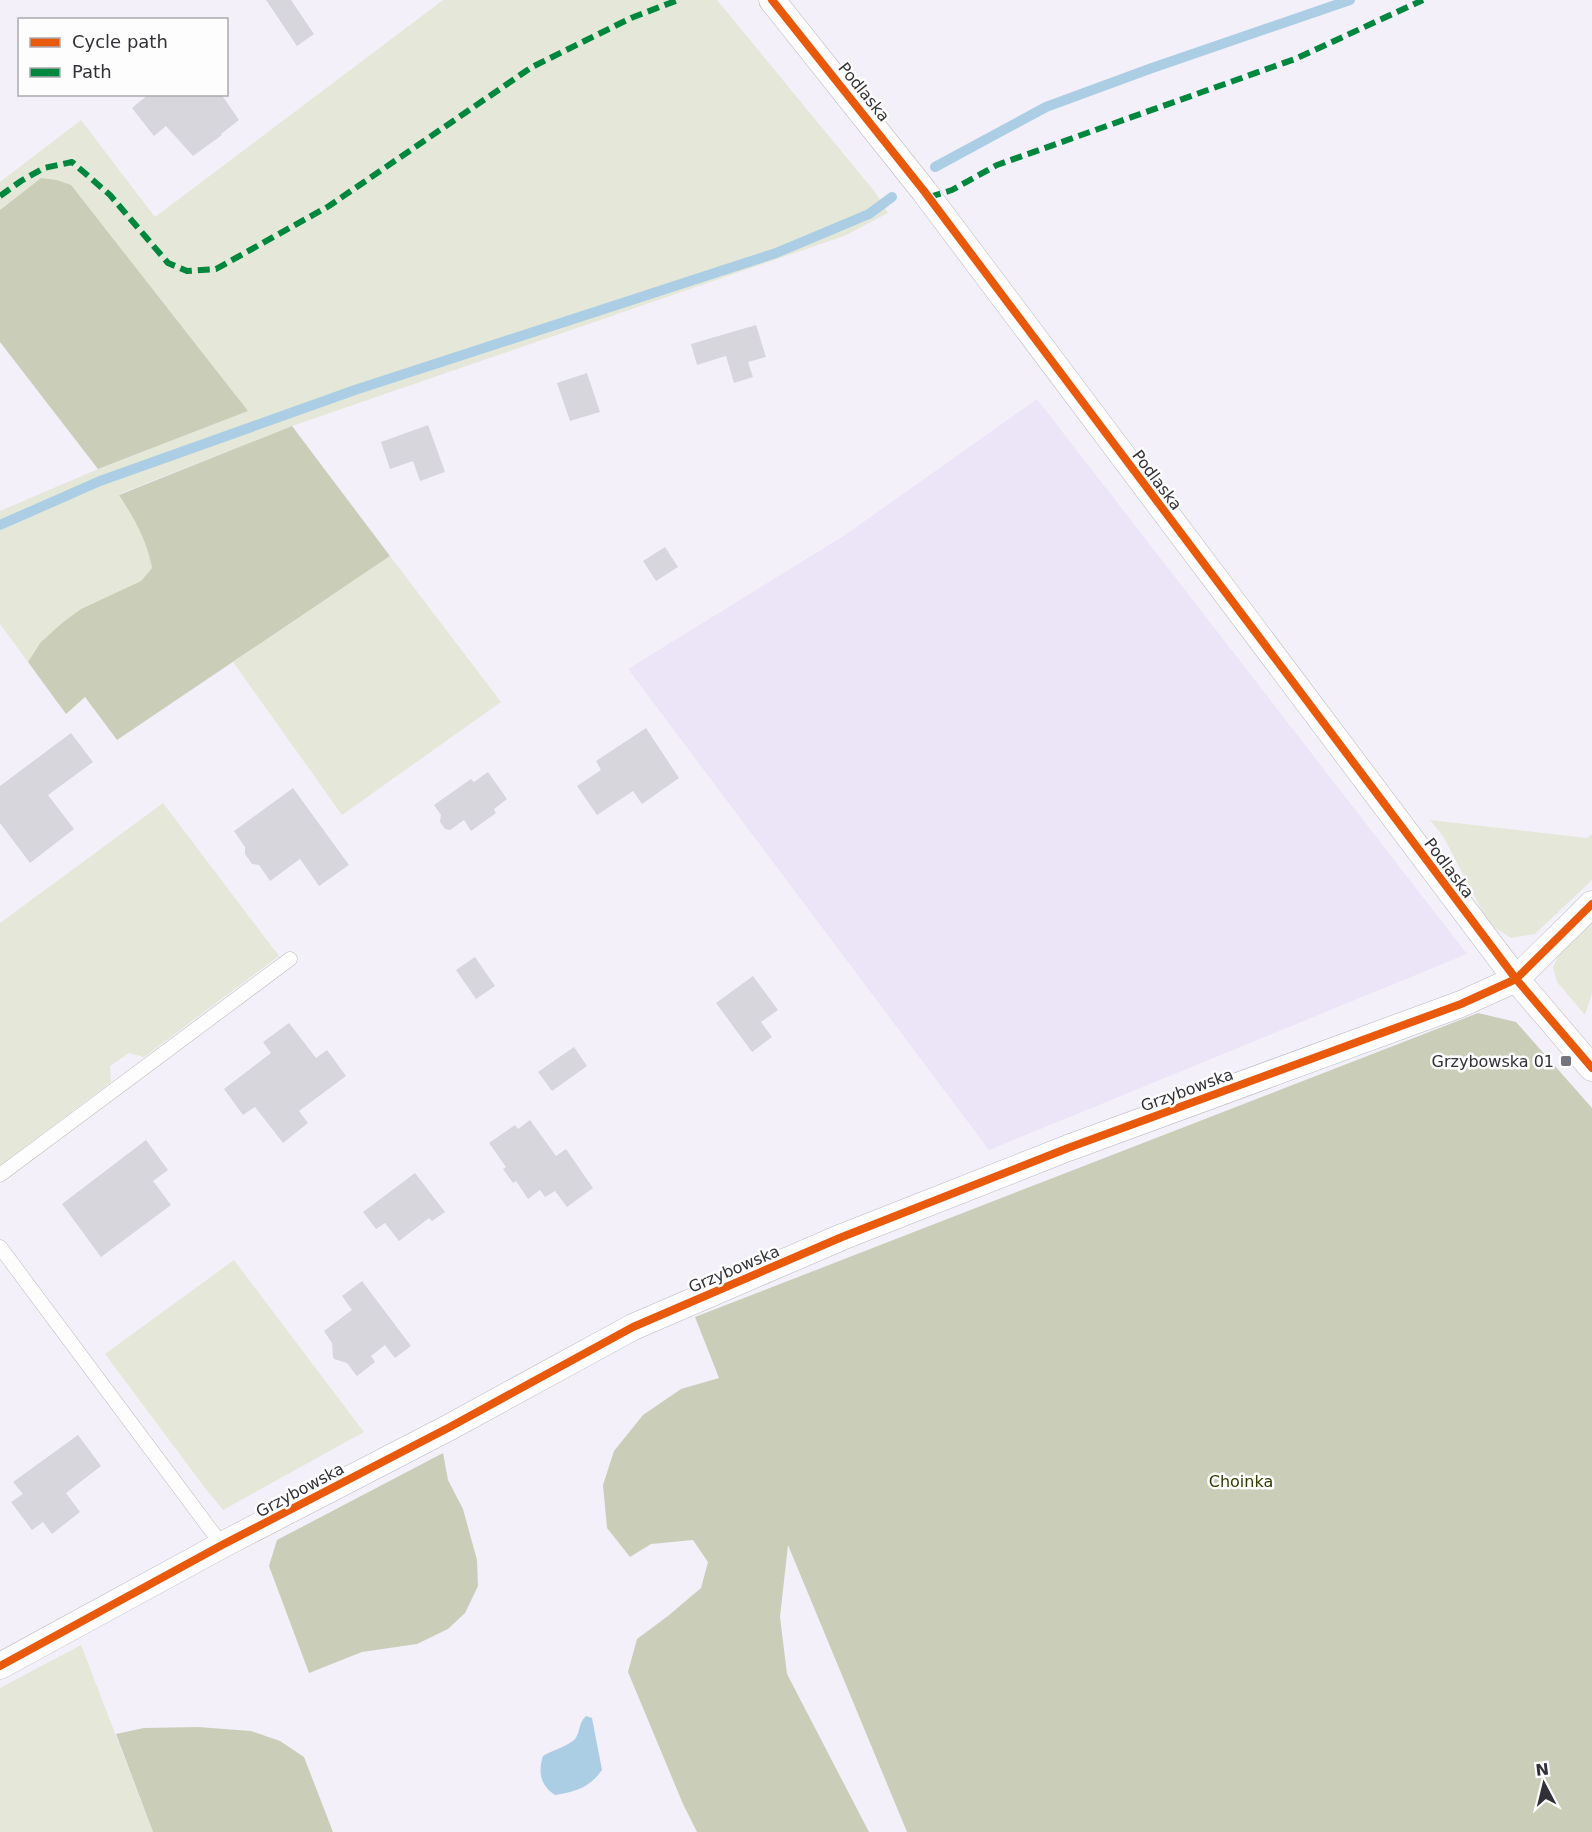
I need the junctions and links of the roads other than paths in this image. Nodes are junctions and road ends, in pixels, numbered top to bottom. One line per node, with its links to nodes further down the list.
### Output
1 (772, 0): 4 (street, Podlaska)
2 (1592, 904): 4 (street)
3 (290, 959): 6 (lane)
4 (1516, 980): 5 (street, Podlaska); 8 (street, Grzybowska)
5 (1592, 1068)
6 (0, 1175)
7 (0, 1247): 8 (lane)
8 (222, 1545): 9 (street, Grzybowska)
9 (0, 1666)

